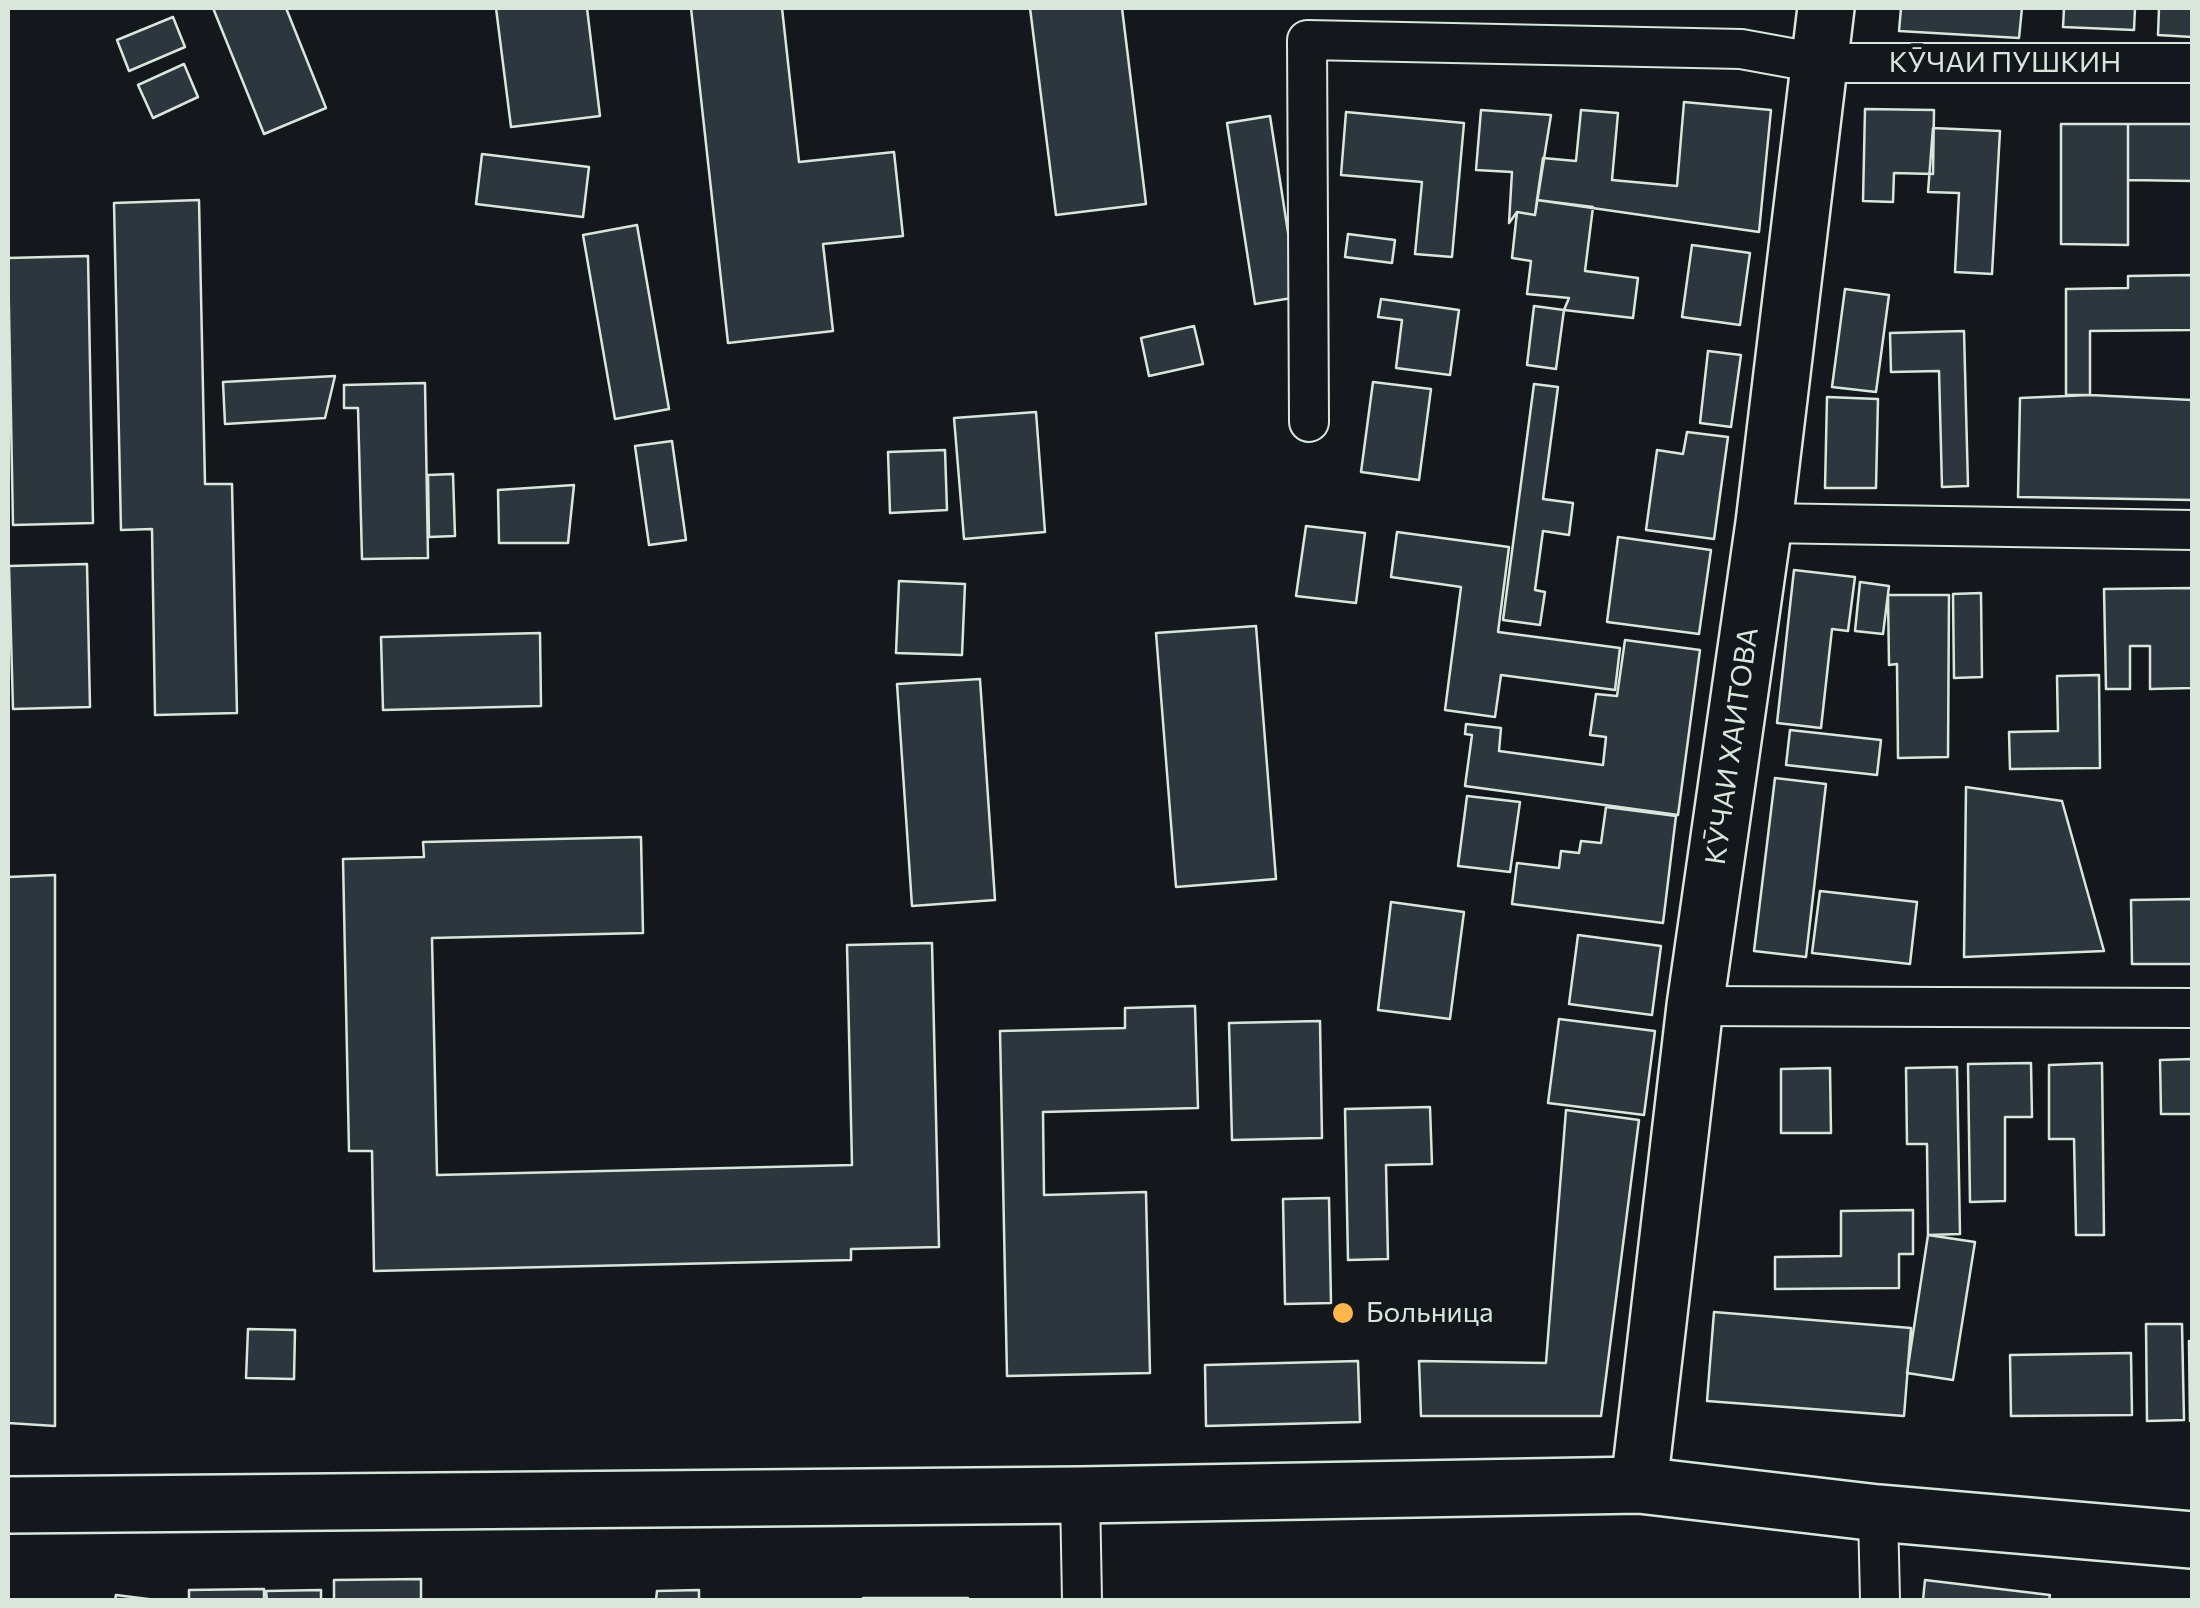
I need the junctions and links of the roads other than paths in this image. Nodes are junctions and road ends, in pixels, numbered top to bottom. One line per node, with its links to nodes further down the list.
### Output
1 (1826, 8): 2 (main road, КӮЧАИ ХАИТОВА)
2 (1818, 63): 3 (street, КӮЧАИ ПУШКИН); 4 (street, КӮЧАИ ПУШКИН); 5 (main road, КӮЧАИ ХАИТОВА)
3 (2192, 63)
4 (1309, 422)
5 (1764, 523): 6 (street); 7 (main road, КӮЧАИ ХАИТОВА)
6 (2192, 530)
7 (1694, 1006): 8 (street); 9 (main road, КӮЧАИ ХАИТОВА)
8 (2192, 1008)
9 (1639, 1486): 10 (main road); 12 (main road)
10 (1080, 1496): 11 (main road); 14 (street)
11 (8, 1505)
12 (1878, 1512): 13 (main road); 15 (street)
13 (2192, 1540)
14 (1082, 1600)
15 (1880, 1600)

